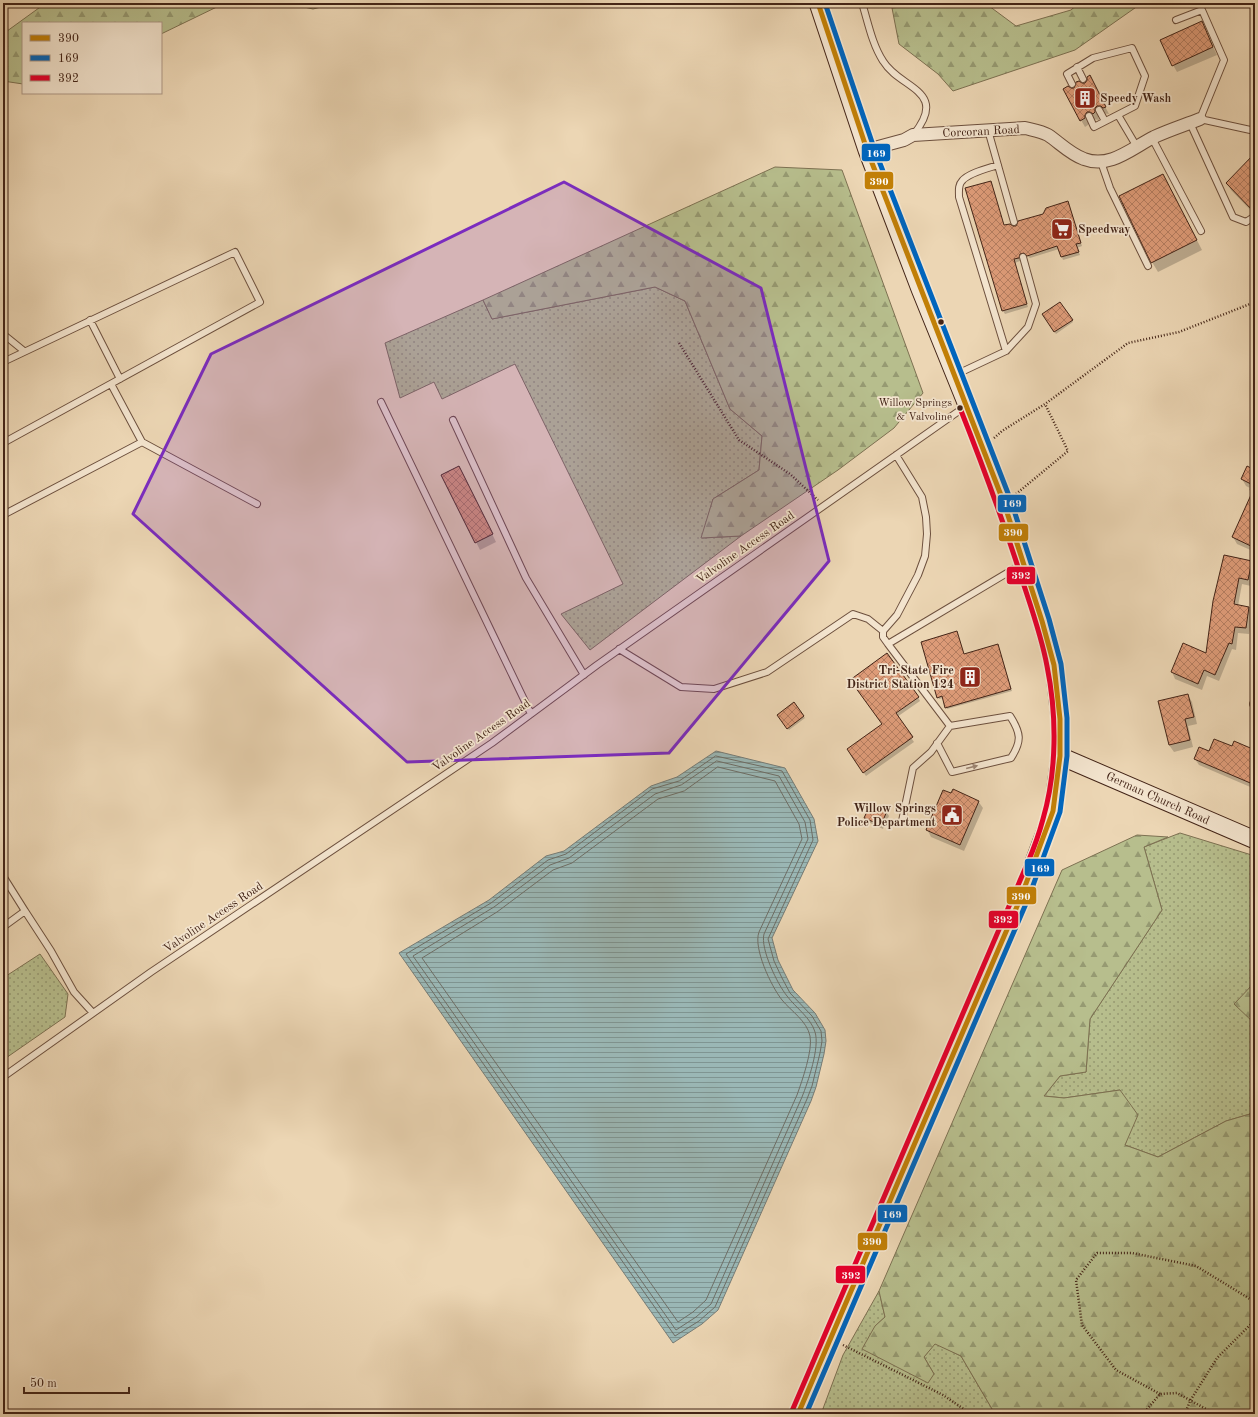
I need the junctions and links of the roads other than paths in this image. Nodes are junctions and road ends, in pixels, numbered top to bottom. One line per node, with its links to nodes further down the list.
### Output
1 (818, 3): 17 (main road)
2 (862, 3): 14 (lane)
3 (1176, 20): 10 (lane)
4 (1077, 67): 5 (lane); 6 (lane); 8 (lane)
5 (1083, 79)
6 (1072, 84)
7 (1099, 110): 11 (lane)
8 (1118, 115): 11 (lane); 16 (lane)
9 (1089, 116): 11 (lane)
10 (1195, 121): 13 (lane); 15 (street, Corcoran Road); 20 (lane)
11 (1105, 122)
12 (988, 130): 14 (street, Corcoran Road); 18 (street, Corcoran Road); 19 (lane)
13 (1255, 131)
14 (912, 135): 17 (street, Corcoran Road)
15 (1152, 138): 16 (street, Corcoran Road); 22 (lane)
16 (1137, 147): 18 (street, Corcoran Road)
17 (868, 150): 30 (main road)
18 (1101, 162): 24 (lane)
19 (998, 165): 21 (lane); 28 (lane)
20 (1255, 216)
21 (1014, 222)
22 (1200, 231)
23 (1023, 257): 28 (lane)
24 (1148, 266)
25 (90, 320): 27 (lane); 31 (lane); 31 (lane)
26 (3, 334): 27 (lane)
27 (24, 351): 29 (lane)
28 (1006, 351): 30 (lane)
29 (3, 362)
30 (954, 375): 34 (main road)
31 (120, 379): 32 (lane)
32 (111, 384): 36 (lane); 37 (lane)
33 (381, 402): 46 (lane)
34 (967, 405): 38 (lane, Valvoline Access Road); 41 (main road)
35 (453, 420): 45 (lane)
36 (142, 442): 39 (lane); 40 (lane)
37 (3, 443)
38 (896, 455): 42 (lane); 44 (lane, Valvoline Access Road)
39 (257, 504)
40 (3, 515)
41 (1024, 563): 43 (lane); 49 (main road)
42 (883, 631): 43 (lane); 44 (lane)
43 (888, 644): 47 (lane)
44 (619, 649): 45 (lane, Valvoline Access Road)
45 (584, 674): 46 (lane, Valvoline Access Road)
46 (531, 714): 55 (lane, Valvoline Access Road)
47 (950, 726): 48 (lane); 48 (lane, one-way to 47)
48 (937, 743): 50 (lane)
49 (1060, 756): 51 (main road, German Church Road); 57 (main road)
50 (902, 821)
51 (1255, 840)
52 (3, 876): 53 (lane)
53 (25, 911): 54 (lane); 55 (lane)
54 (3, 927)
55 (92, 1013): 56 (lane, Valvoline Access Road)
56 (3, 1077)
57 (798, 1414)

